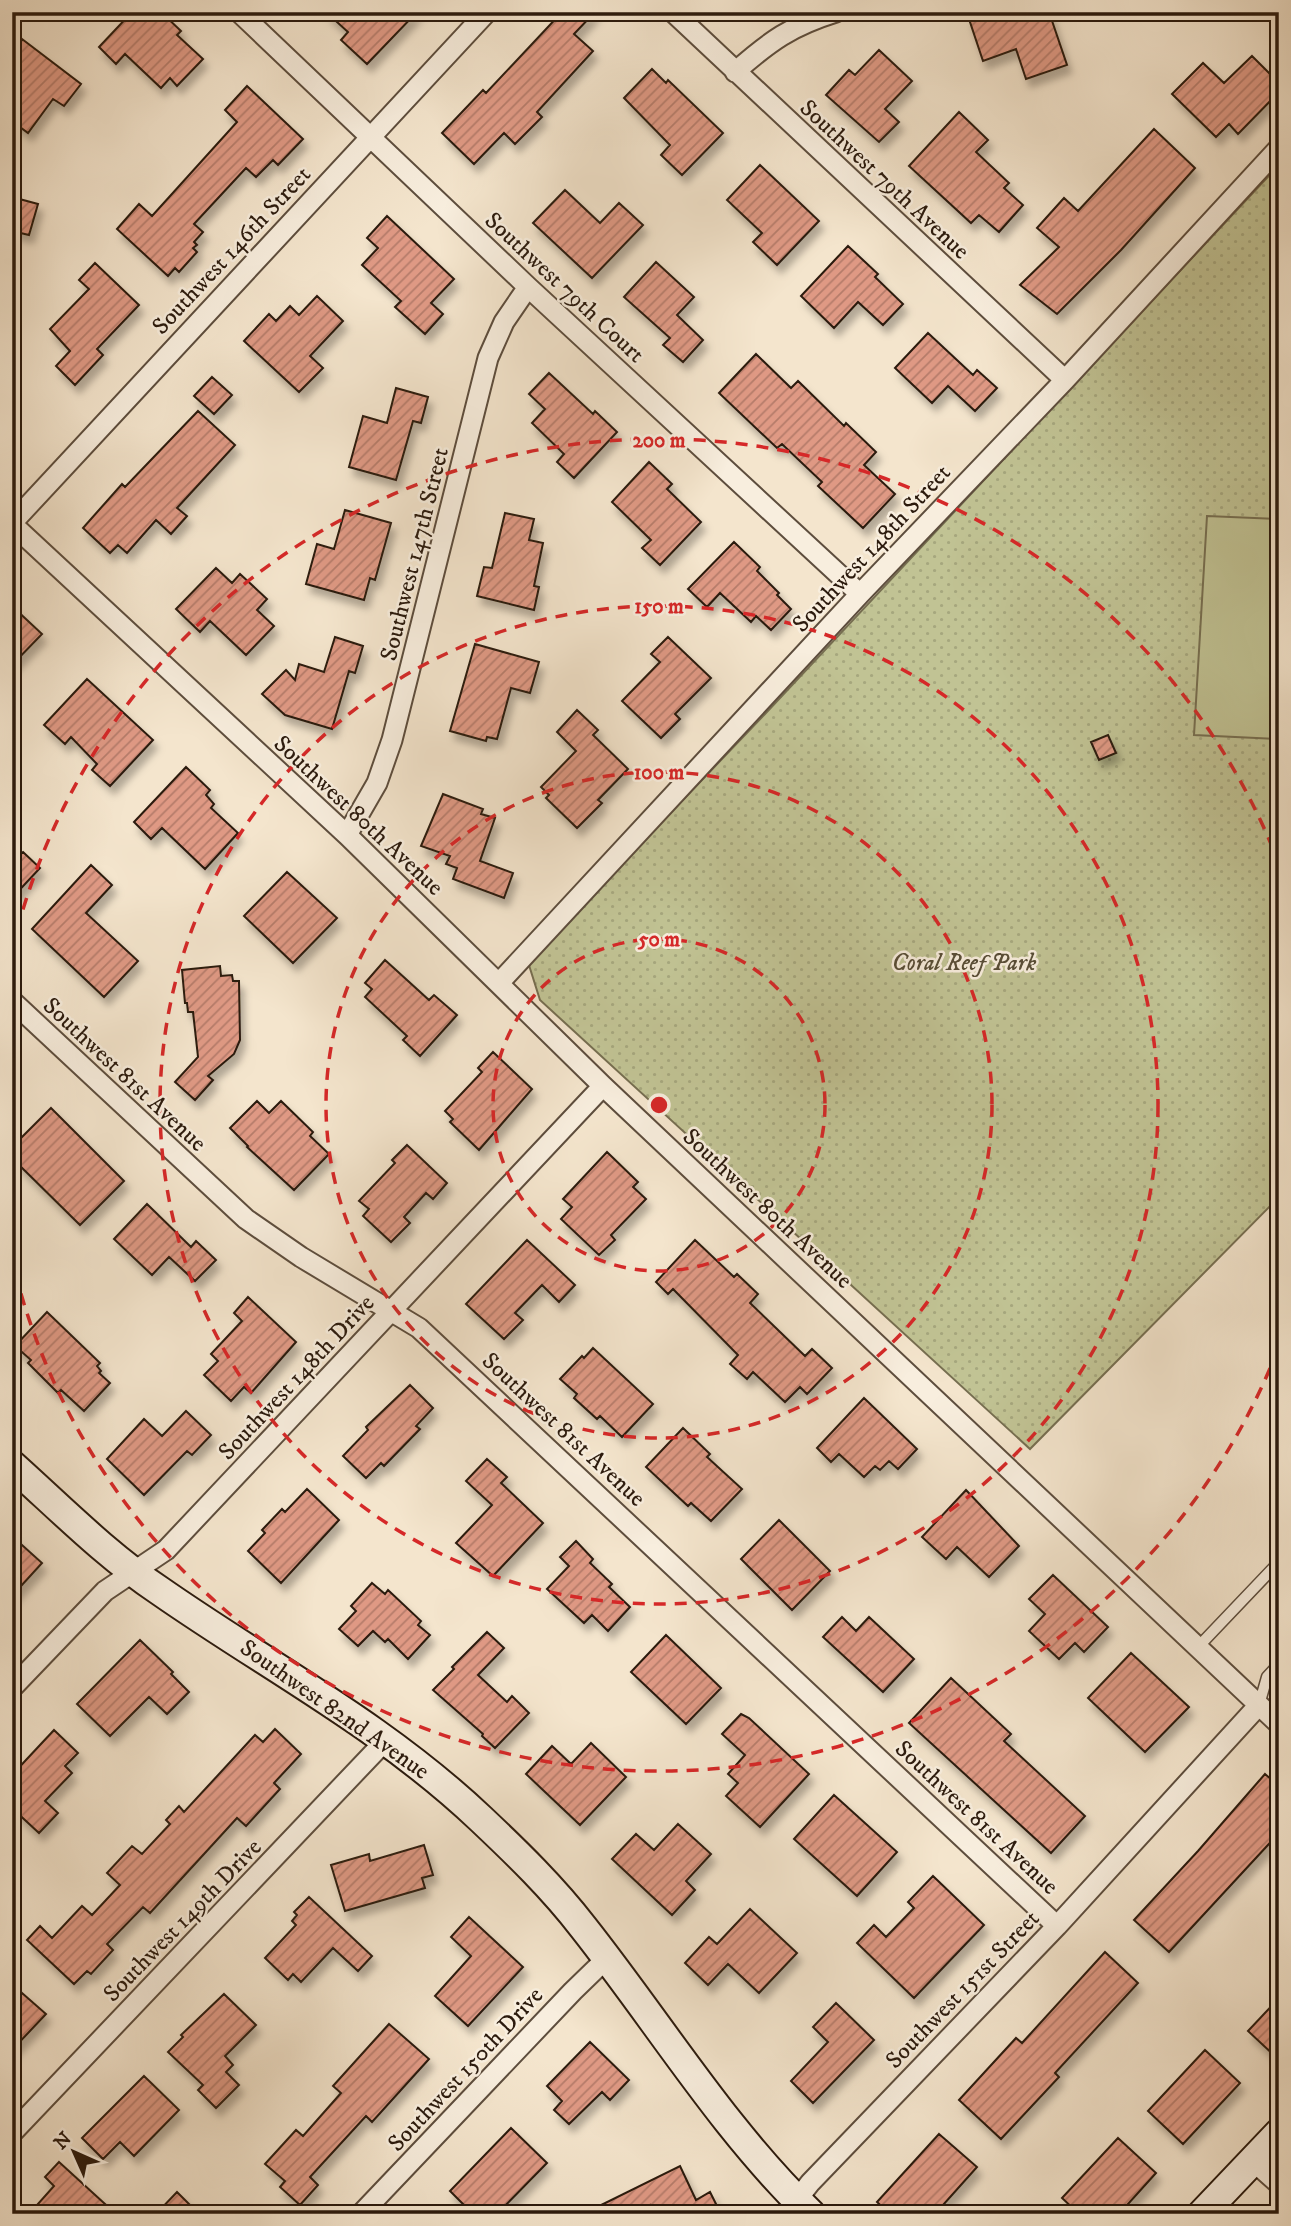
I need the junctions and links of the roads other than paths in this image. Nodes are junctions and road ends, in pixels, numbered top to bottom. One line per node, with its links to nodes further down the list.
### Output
1 (239, 12): 6 (street, Southwest 79th Court)
2 (487, 12): 6 (street, Southwest 146th Street)
3 (673, 12): 5 (street, Southwest 79th Avenue)
4 (836, 12): 5 (street)
5 (735, 72): 9 (street, Southwest 79th Avenue)
6 (370, 136): 8 (street, Southwest 79th Court); 10 (street, Southwest 146th Street)
7 (1279, 148): 9 (street, Southwest 148th Street)
8 (528, 287): 11 (street, Southwest 79th Court); 12 (street, Southwest 147th Street)
9 (1065, 380): 11 (street, Southwest 148th Street)
10 (12, 523): 12 (street, Southwest 80th Avenue)
11 (860, 594): 13 (street, Southwest 148th Street)
12 (347, 835): 13 (street, Southwest 80th Avenue)
13 (499, 983): 15 (street, Southwest 80th Avenue)
14 (12, 1001): 16 (street, Southwest 81st Avenue)
15 (604, 1086): 16 (street, Southwest 148th Drive); 20 (street, Southwest 80th Avenue)
16 (393, 1311): 19 (street, Southwest 148th Drive); 26 (street, Southwest 81st Avenue)
17 (12, 1465): 19 (street, Southwest 82nd Avenue)
18 (1279, 1562): 20 (lane)
19 (134, 1572): 22 (street, Southwest 148th Drive); 25 (street, Southwest 82nd Avenue)
20 (1199, 1646): 23 (street, Southwest 80th Avenue)
21 (1279, 1664): 23 (lane)
22 (12, 1688)
23 (1259, 1705): 24 (street, Southwest 80th Avenue); 26 (street, Southwest 151st Street)
24 (1279, 1724)
25 (386, 1740): 27 (street, Southwest 82nd Avenue); 28 (street, Southwest 149th Drive)
26 (1057, 1926): 32 (street, Southwest 151st Street)
27 (606, 1959): 32 (street, Southwest 82nd Avenue); 33 (street, Southwest 150th Drive)
28 (12, 2133)
29 (1279, 2133): 30 (street)
30 (1253, 2161): 31 (street); 34 (street)
31 (1279, 2184)
32 (798, 2209)
33 (361, 2214)
34 (1202, 2214)

